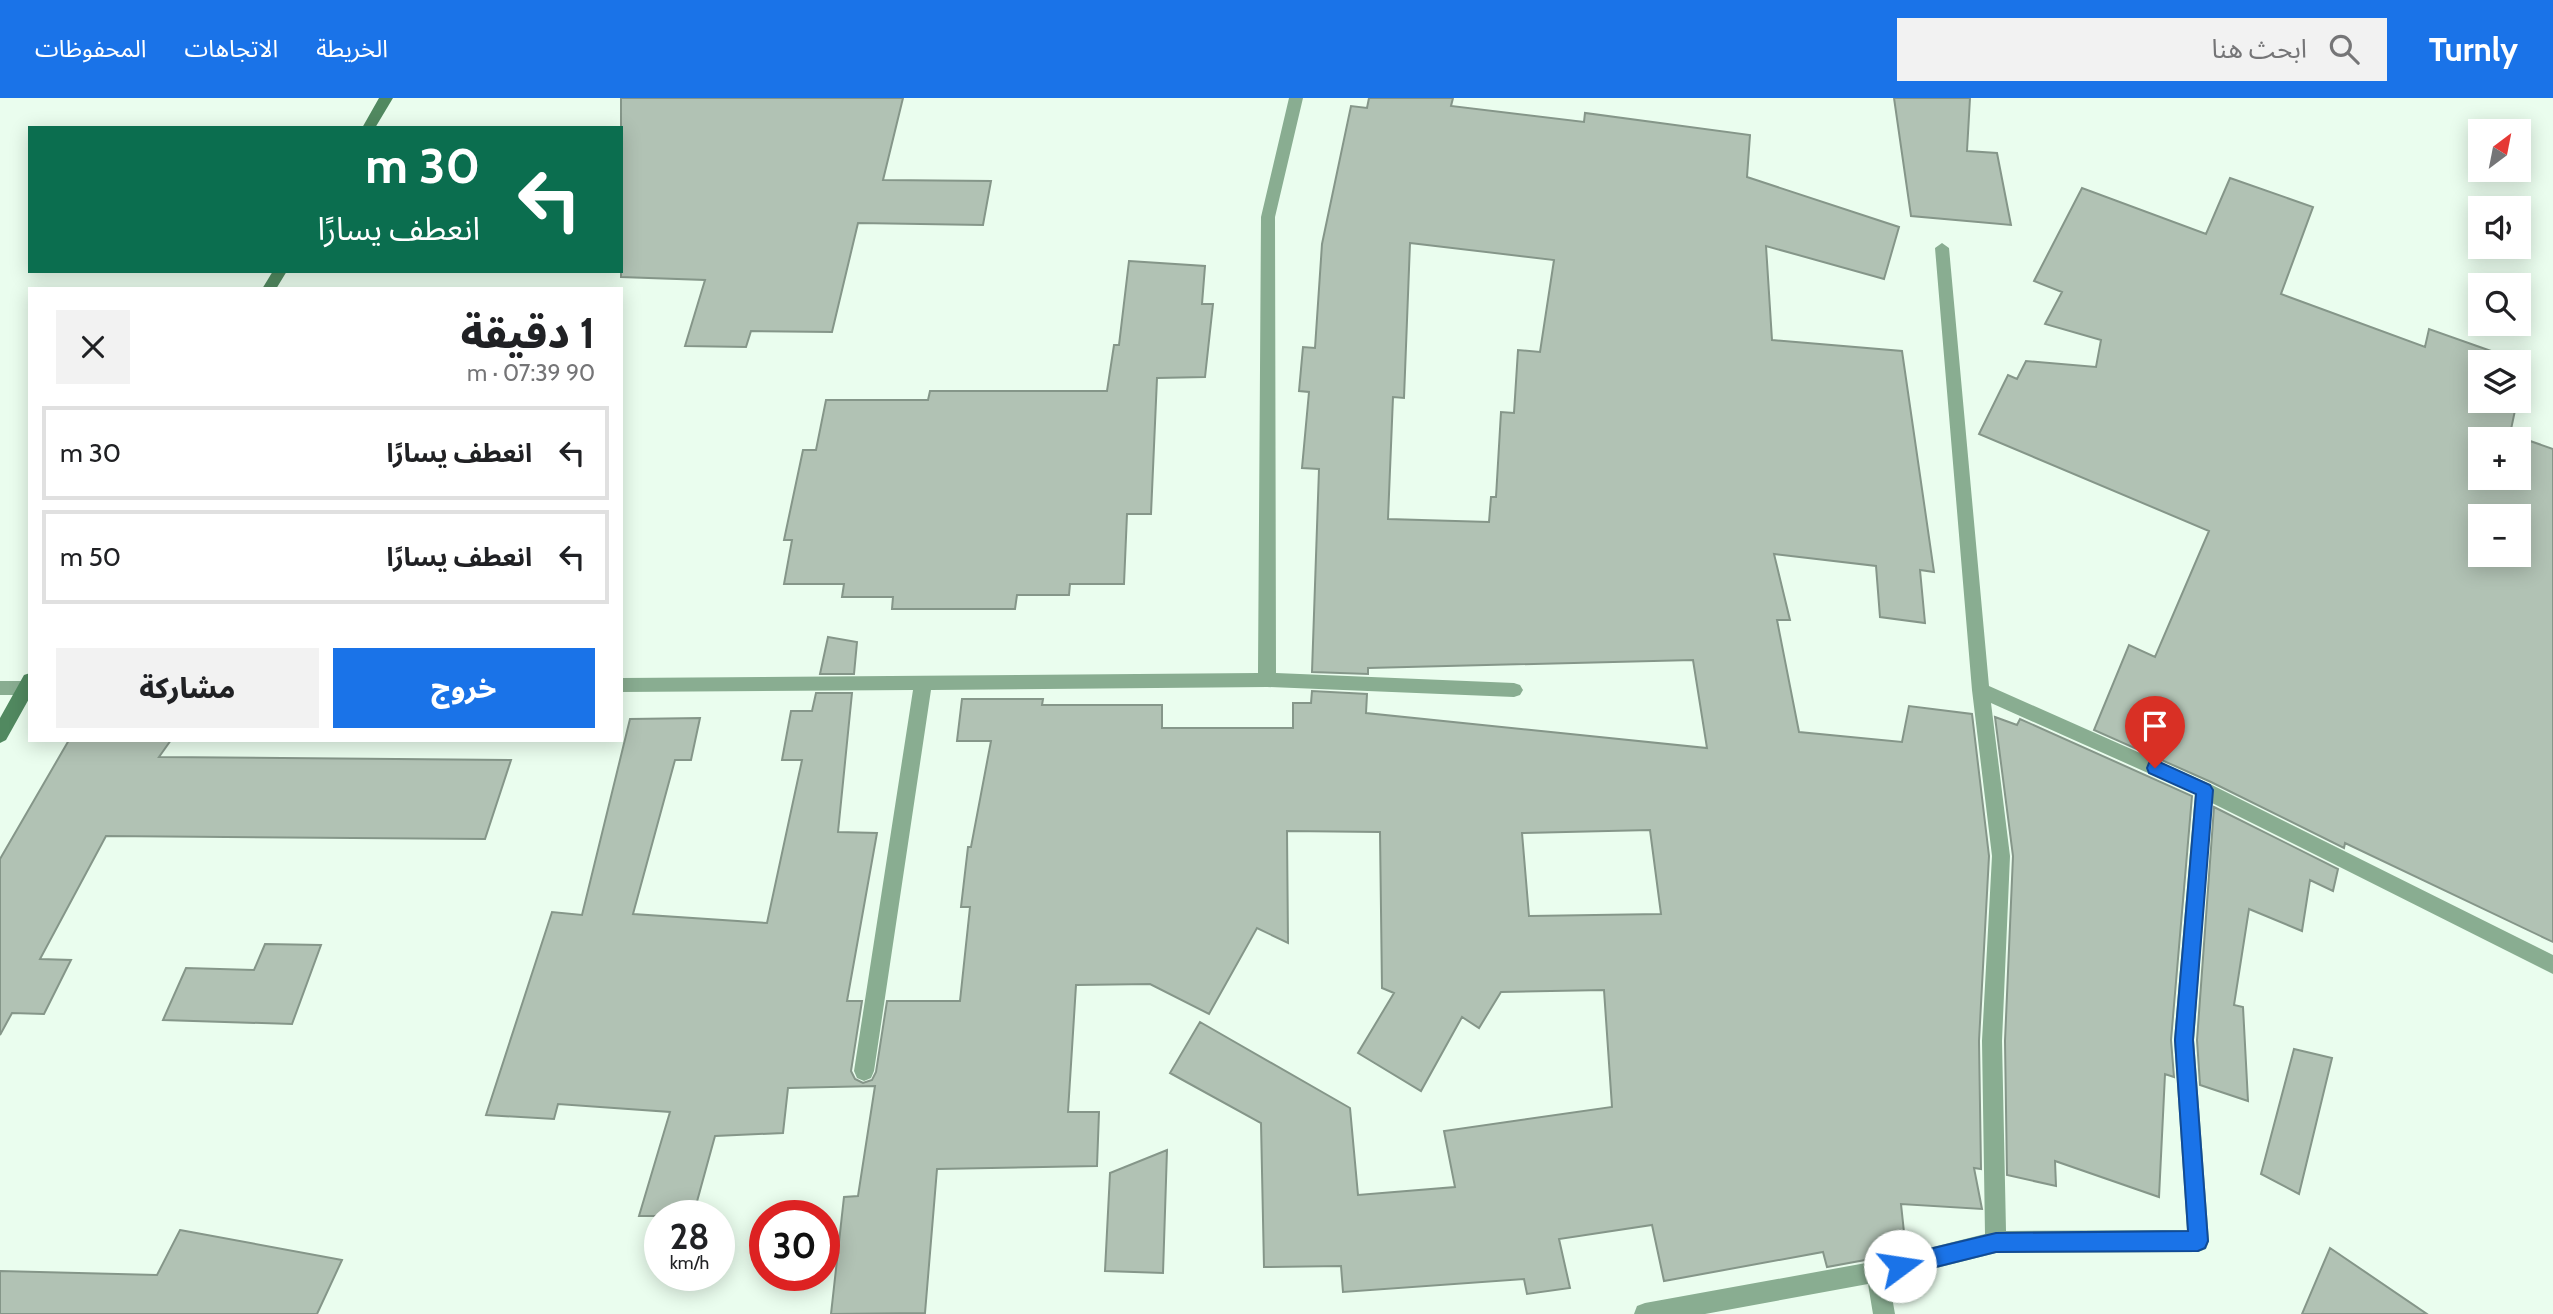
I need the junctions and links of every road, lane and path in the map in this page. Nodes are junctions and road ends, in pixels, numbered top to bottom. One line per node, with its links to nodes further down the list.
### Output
1 (386, 98): 3 (main road)
2 (1296, 98): 5 (street)
3 (369, 126)
4 (1942, 248): 11 (street)
5 (1268, 680): 6 (street); 10 (street)
6 (923, 684): 8 (street); 15 (street)
7 (28, 685): 9 (street); 12 (main road)
8 (623, 685)
9 (0, 688)
10 (1514, 690)
11 (1981, 690): 13 (street); 16 (street)
12 (0, 735)
13 (2204, 790): 14 (street); 16 (street)
14 (2553, 965)
15 (864, 1071)
16 (1996, 1242): 17 (street)
17 (1877, 1272): 18 (street); 19 (street)
18 (1645, 1314)
19 (1884, 1314)

